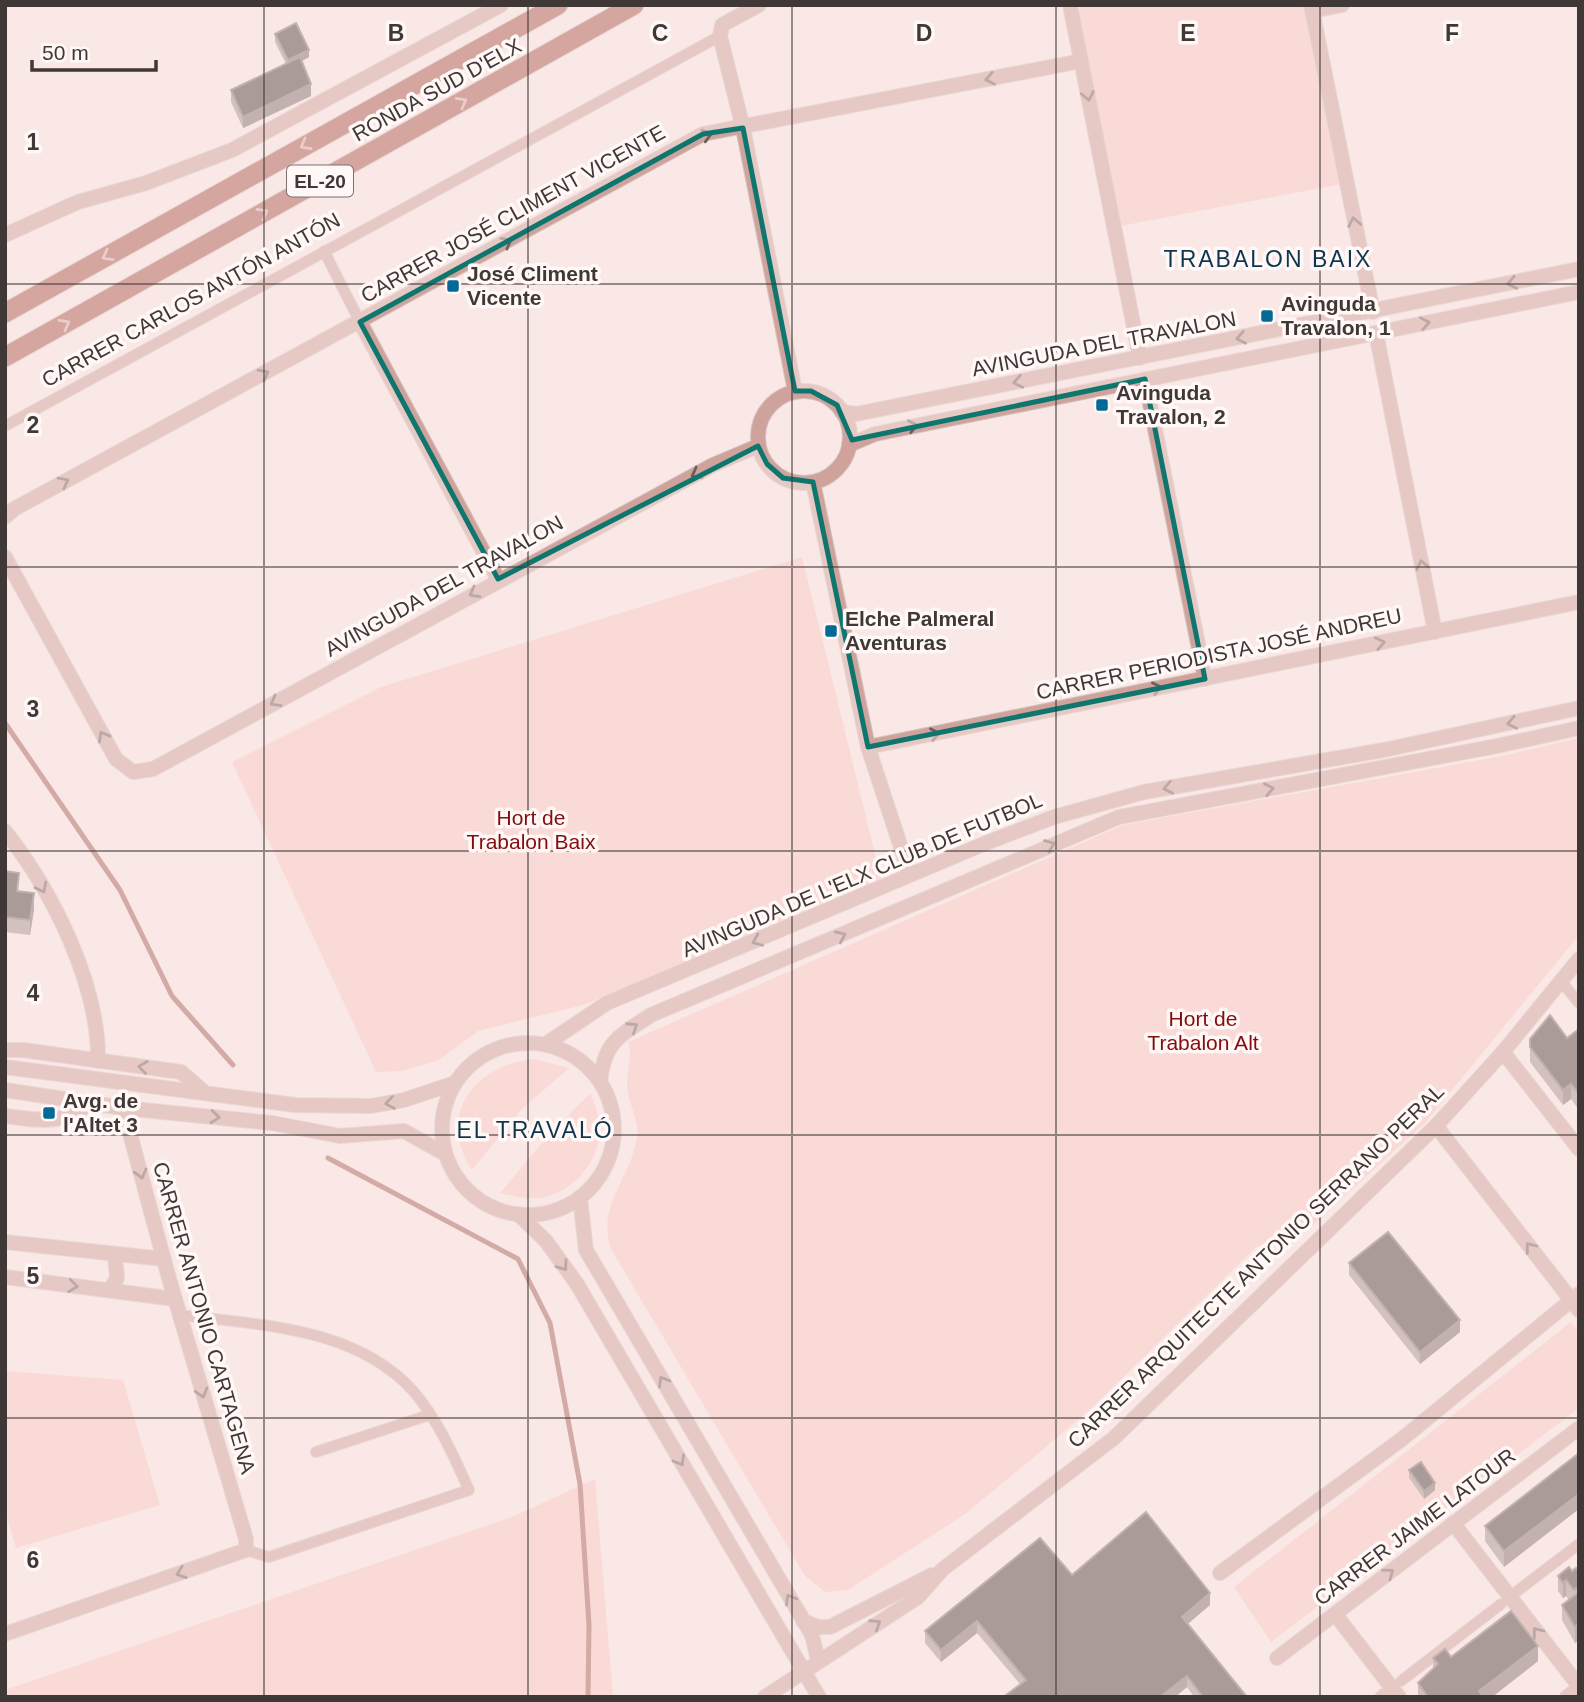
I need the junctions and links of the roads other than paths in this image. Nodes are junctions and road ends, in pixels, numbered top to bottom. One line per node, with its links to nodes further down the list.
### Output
1 (500, 5): 11 (street)
2 (558, 5): 16 (highway, RONDA SUD D'ELX / EL-20, one-way to 16)
3 (634, 5): 19 (highway, RONDA SUD D'ELX / EL-20, one-way to 3)
4 (759, 5): 8 (street, CARRER CARLOS ANTÓN ANTÓN)
5 (1070, 5): 9 (street)
6 (1342, 5): 7 (street)
7 (1312, 8): 15 (street, one-way to 7)
8 (720, 36): 10 (street); 12 (street, CARRER CARLOS ANTÓN ANTÓN)
9 (1081, 61): 10 (street, CARRER JOSÉ CLIMENT VICENTE, one-way to 10); 20 (street, one-way to 20)
10 (743, 128): 17 (street, CARRER JOSÉ CLIMENT VICENTE, one-way to 10); 22 (street)
11 (5, 235)
12 (324, 251): 17 (street); 24 (street, CARRER CARLOS ANTÓN ANTÓN)
13 (1579, 269): 15 (street, AVINGUDA DEL TRAVALON, one-way to 15)
14 (1579, 292): 18 (street, AVINGUDA DEL TRAVALON, one-way to 14)
15 (1373, 312): 20 (street, AVINGUDA DEL TRAVALON, one-way to 20)
16 (5, 313)
17 (360, 322): 28 (street, CARRER JOSÉ CLIMENT VICENTE, one-way to 17); 30 (street)
18 (1376, 332): 21 (street, AVINGUDA DEL TRAVALON); 32 (street, one-way to 18)
19 (5, 357)
20 (1140, 358): 23 (street, AVINGUDA DEL TRAVALON, one-way to 23)
21 (1145, 379): 25 (street, AVINGUDA DEL TRAVALON, one-way to 21); 33 (street)
22 (795, 391): 23 (street); 26 (street)
23 (842, 412): 25 (street)
24 (5, 426)
25 (849, 445): 27 (street)
26 (758, 446): 27 (street); 30 (street, AVINGUDA DEL TRAVALON, one-way to 30)
27 (813, 482): 36 (street)
28 (5, 517)
29 (5, 557): 30 (street, AVINGUDA DEL TRAVALON, one-way to 29)
30 (498, 579)
31 (1579, 602): 32 (street, CARRER PERIODISTA JOSÉ ANDREU)
32 (1435, 632): 33 (street, CARRER PERIODISTA JOSÉ ANDREU, one-way to 32)
33 (1205, 679): 36 (street, CARRER PERIODISTA JOSÉ ANDREU, one-way to 33)
34 (1579, 708): 38 (street, AVINGUDA DE L'ELX CLUB DE FUTBOL, one-way to 38)
35 (1579, 728): 47 (street, one-way to 35)
36 (868, 747): 38 (street)
37 (5, 831): 45 (street, one-way to 45)
38 (910, 875): 42 (street, AVINGUDA DE L'ELX CLUB DE FUTBOL, one-way to 42)
39 (1579, 959): 40 (street, CARRER ARQUITECTE ANTONIO SERRANO PERAL)
40 (1560, 980): 41 (street); 44 (street, CARRER ARQUITECTE ANTONIO SERRANO PERAL)
41 (1579, 1003)
42 (546, 1044): 47 (street); 48 (street)
43 (5, 1050): 45 (street)
44 (1503, 1052): 54 (street, CARRER ARQUITECTE ANTONIO SERRANO PERAL); 55 (street)
45 (98, 1061): 50 (street, one-way to 45)
46 (5, 1067): 50 (street)
47 (600, 1081): 57 (street)
48 (455, 1083): 50 (street, one-way to 50); 56 (street)
49 (5, 1090): 51 (street)
50 (204, 1091)
51 (92, 1103): 52 (street); 53 (street)
52 (122, 1108): 56 (street, one-way to 56); 61 (street, CARRER ANTONIO CARTAGENA, one-way to 61)
53 (5, 1116)
54 (1436, 1126): 65 (street, one-way to 54); 73 (street, CARRER ARQUITECTE ANTONIO SERRANO PERAL)
55 (1579, 1149)
56 (445, 1154): 58 (street)
57 (580, 1198): 58 (street); 78 (street, one-way to 57)
58 (518, 1214): 82 (street, one-way to 82)
59 (5, 1242): 60 (street)
60 (115, 1255): 61 (street); 63 (street)
61 (164, 1259): 64 (street, CARRER ANTONIO CARTAGENA)
62 (5, 1277): 63 (street, one-way to 63)
63 (110, 1290): 64 (street)
64 (175, 1299): 66 (street, CARRER ANTONIO CARTAGENA)
65 (1576, 1302): 74 (street)
66 (180, 1315): 67 (street); 72 (street, CARRER ANTONIO CARTAGENA, one-way to 72)
67 (429, 1416): 69 (street); 72 (street)
68 (1579, 1429): 70 (street, CARRER JAIME LATOUR)
69 (316, 1452)
70 (1453, 1523): 77 (street, CARRER JAIME LATOUR, one-way to 70); 84 (street, one-way to 70)
71 (1579, 1544): 75 (street)
72 (246, 1545): 79 (street, one-way to 79)
73 (943, 1569): 78 (street); 81 (street, CARRER ARQUITECTE ANTONIO SERRANO PERAL, one-way to 73)
74 (1220, 1573)
75 (1516, 1592)
76 (1501, 1604): 83 (street)
77 (1335, 1614): 80 (street, CARRER JAIME LATOUR); 87 (street)
78 (803, 1621): 81 (street)
79 (5, 1633)
80 (1277, 1658)
81 (818, 1660): 82 (street, CARRER ARQUITECTE ANTONIO SERRANO PERAL)
82 (803, 1669): 85 (street, CARRER ARQUITECTE ANTONIO SERRANO PERAL); 86 (street)
83 (1401, 1681)
84 (1579, 1687): 88 (street)
85 (765, 1697)
86 (818, 1697)
87 (1399, 1697)
88 (1567, 1697)

